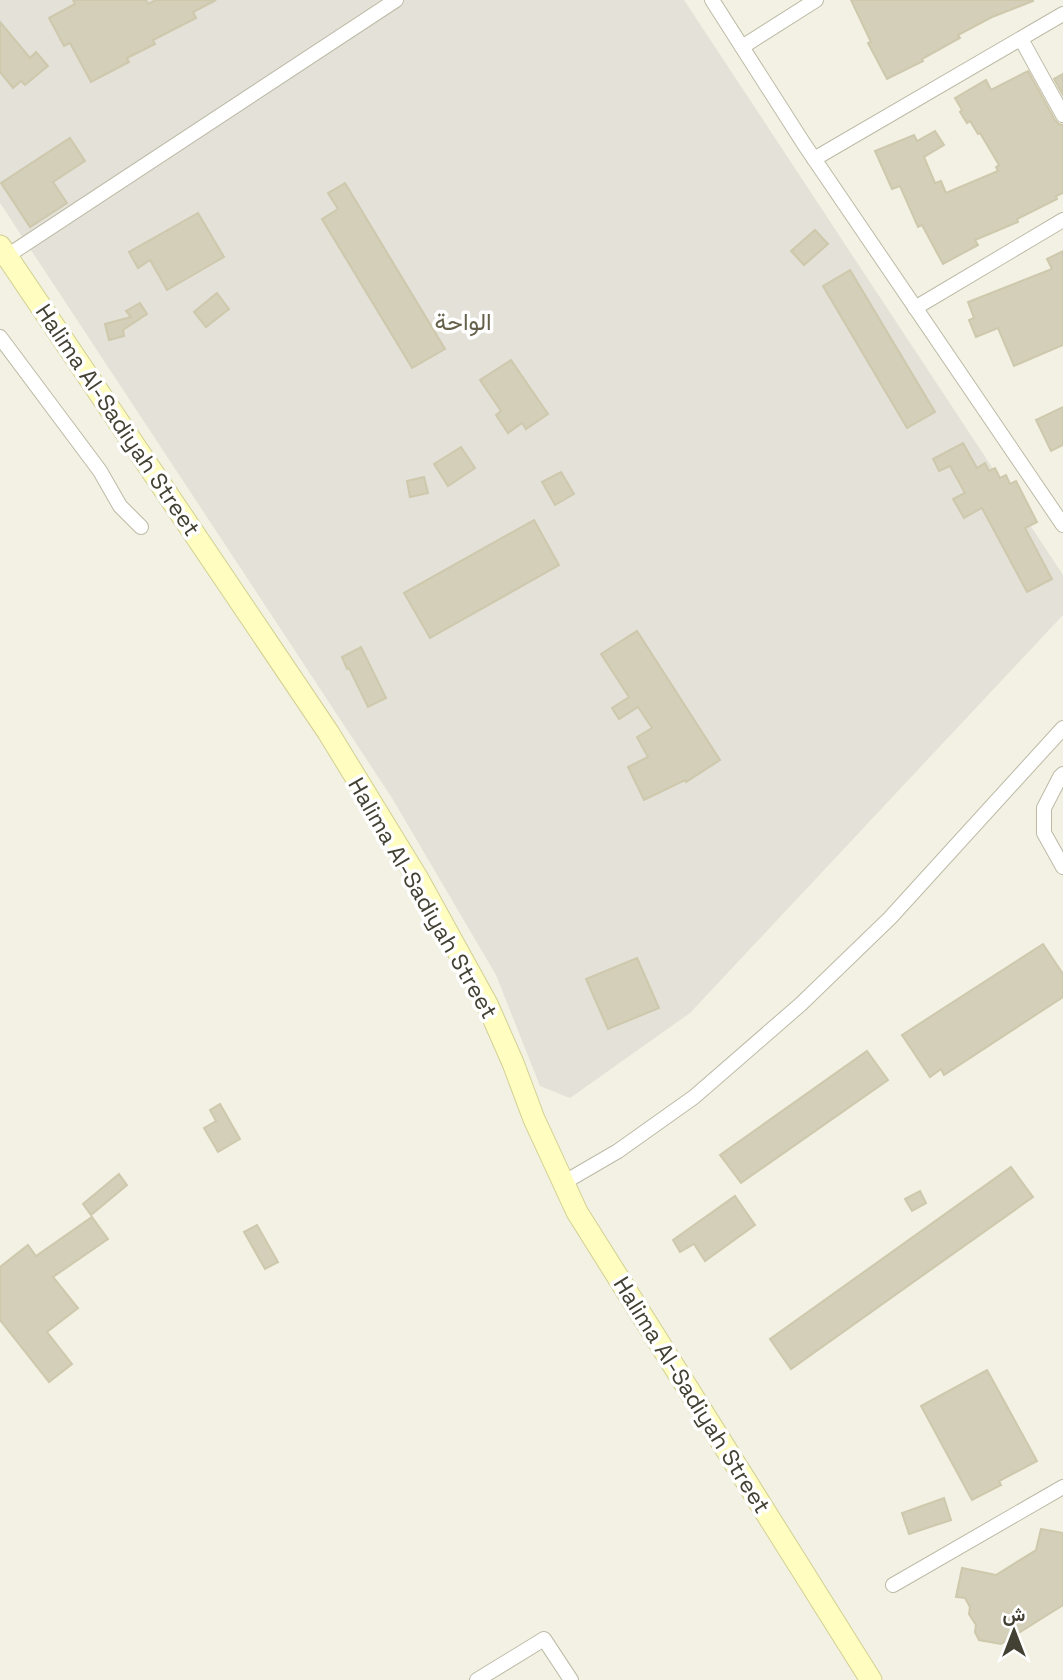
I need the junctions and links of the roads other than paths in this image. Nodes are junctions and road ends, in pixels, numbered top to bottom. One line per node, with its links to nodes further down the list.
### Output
1 (396, 0): 10 (street)
2 (712, 0): 6 (street)
3 (816, 0): 6 (street)
4 (1063, 14): 5 (street)
5 (1021, 39): 7 (street); 8 (street)
6 (742, 47): 8 (street)
7 (1063, 115)
8 (814, 159): 11 (street)
9 (1063, 220): 11 (street)
10 (3, 251): 18 (street, Halima Al-Sadiyah Street)
11 (915, 308): 13 (street)
12 (0, 337): 14 (street)
13 (1063, 525)
14 (141, 527)
15 (1063, 728): 18 (street)
16 (1063, 774): 17 (street)
17 (1063, 867)
18 (563, 1183): 23 (street, Halima Al-Sadiyah Street)
19 (1063, 1487): 20 (street)
20 (893, 1585)
21 (477, 1680): 22 (street)
22 (571, 1680)
23 (871, 1680)

